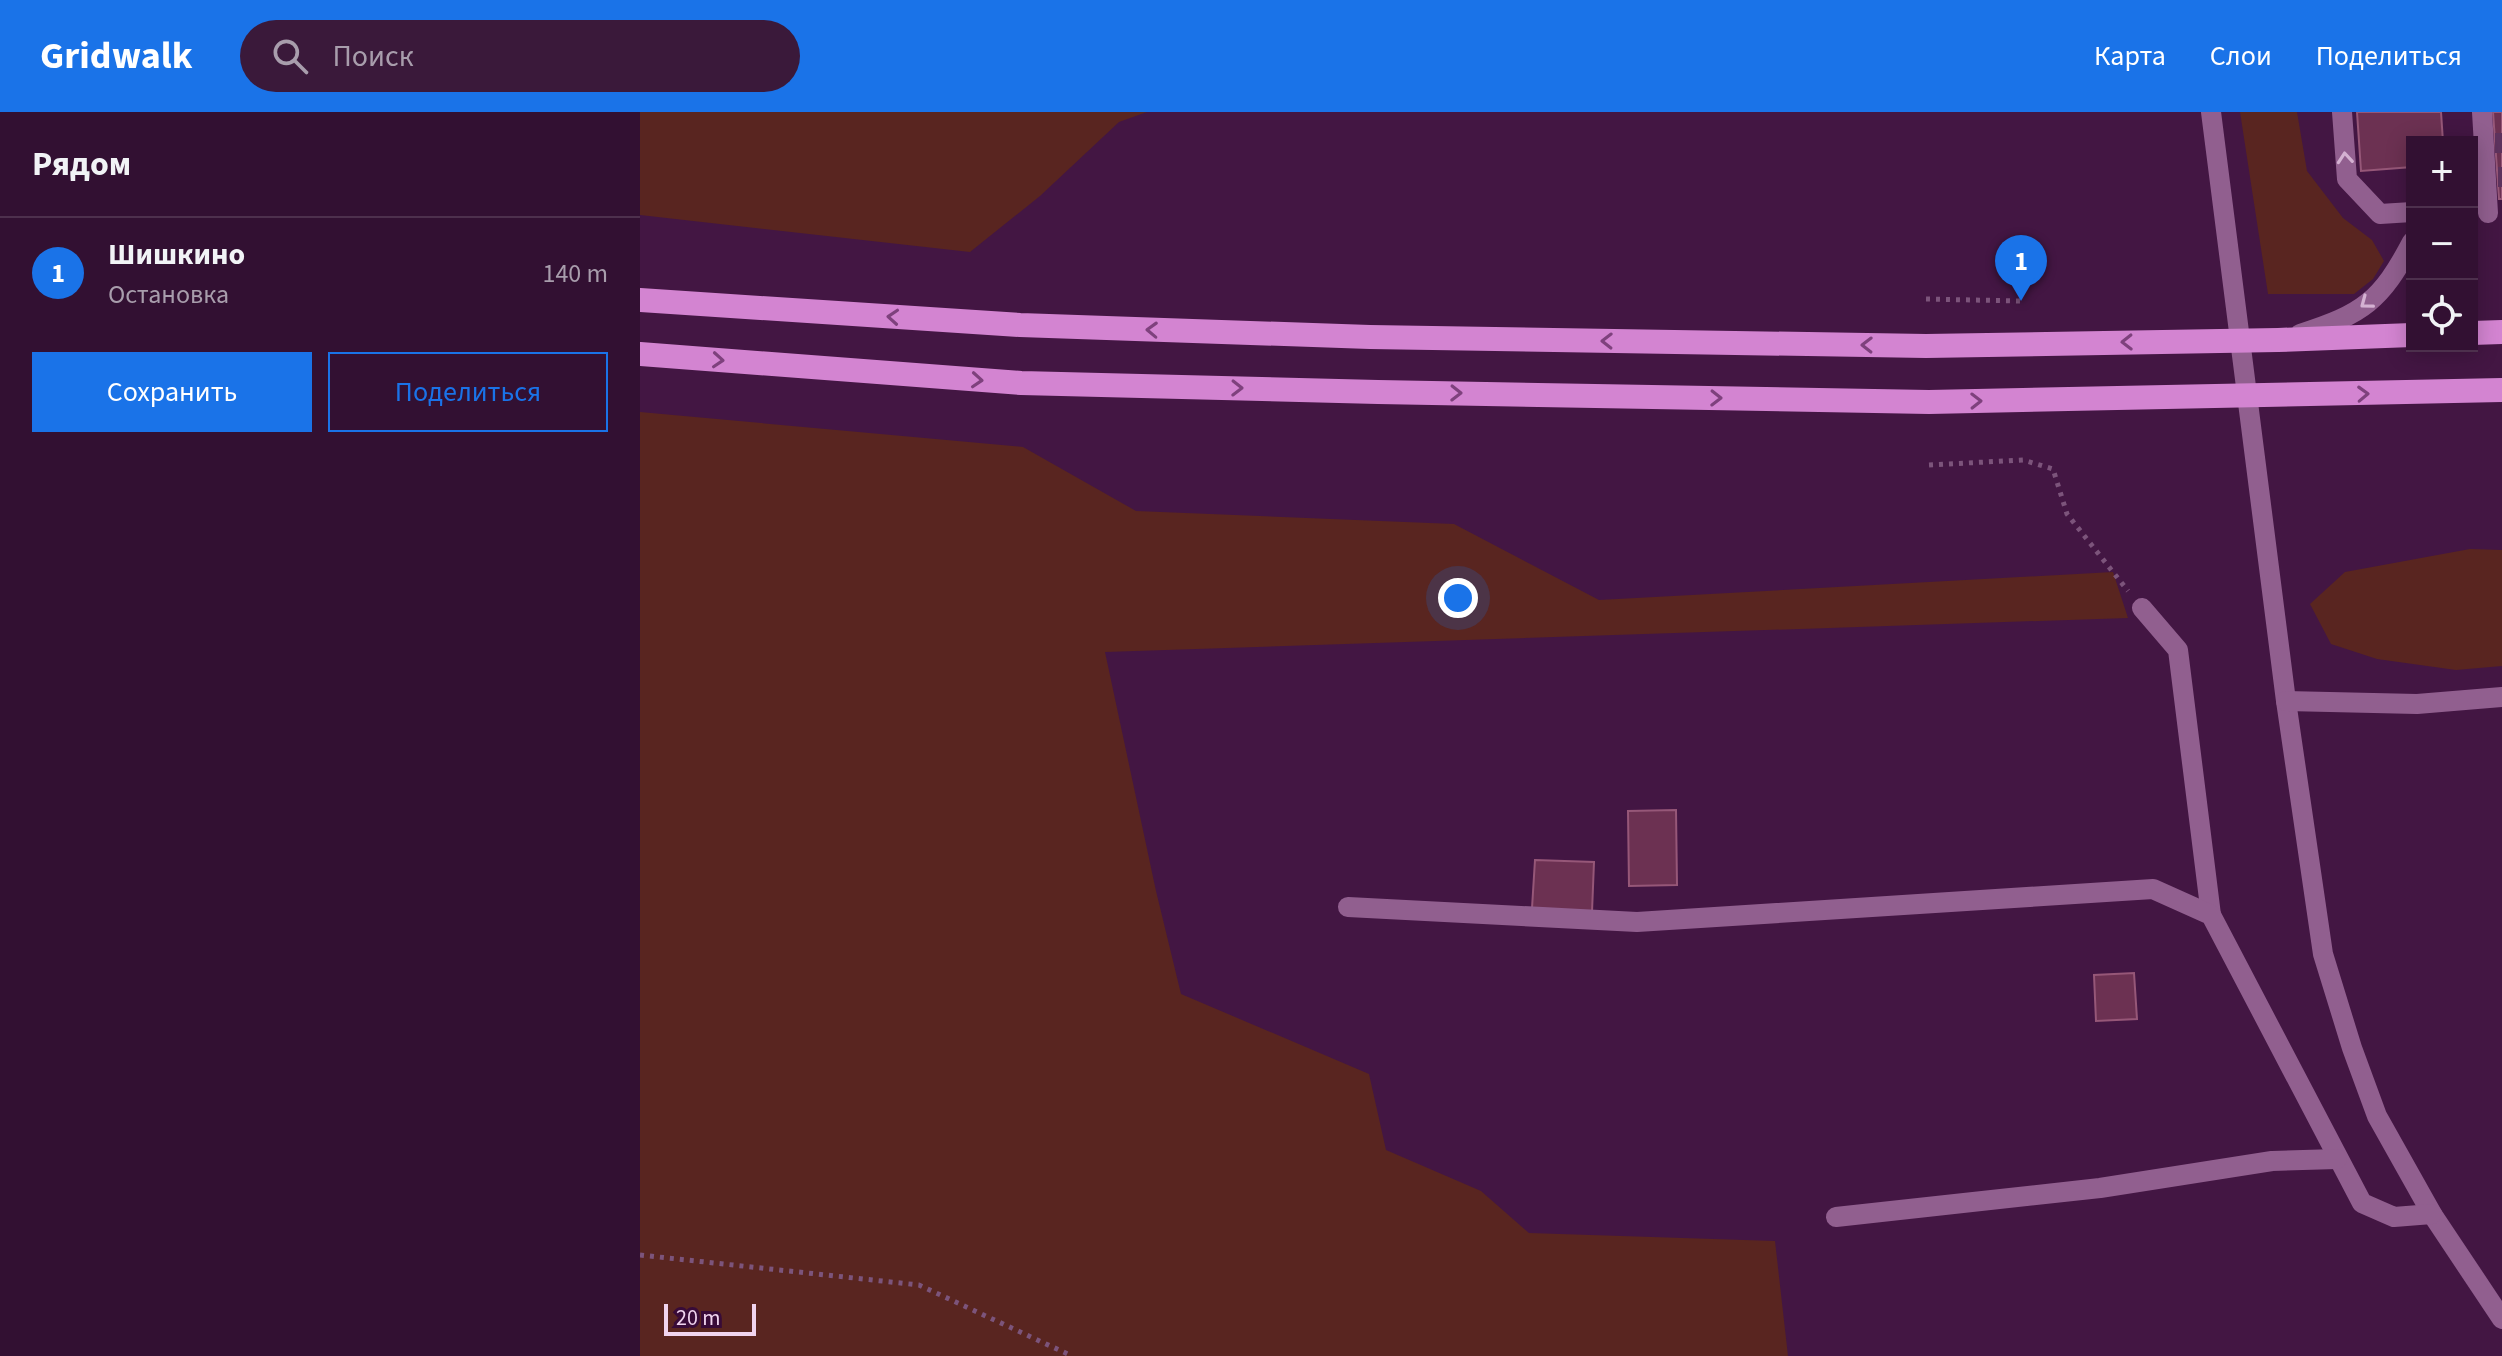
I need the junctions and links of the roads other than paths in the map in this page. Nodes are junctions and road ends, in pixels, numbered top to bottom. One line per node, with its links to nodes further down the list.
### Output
1 (2211, 112): 16 (street)
2 (2342, 112): 4 (street, one-way to 2)
3 (2482, 112): 5 (street)
4 (2406, 212)
5 (2487, 213)
6 (2406, 253): 11 (street, one-way to 11)
7 (640, 300): 11 (highway, one-way to 7)
8 (2502, 332): 9 (highway)
9 (2478, 333)
10 (2406, 335): 11 (highway)
11 (2278, 340)
12 (640, 354): 13 (highway, one-way to 13)
13 (2502, 390)
14 (2142, 608): 18 (street)
15 (2502, 697): 16 (street)
16 (2286, 701): 20 (street)
17 (1348, 907): 18 (street)
18 (2211, 915): 19 (street)
19 (2337, 1159): 20 (street); 21 (street)
20 (2432, 1214): 22 (street)
21 (1836, 1217)
22 (2502, 1319)

